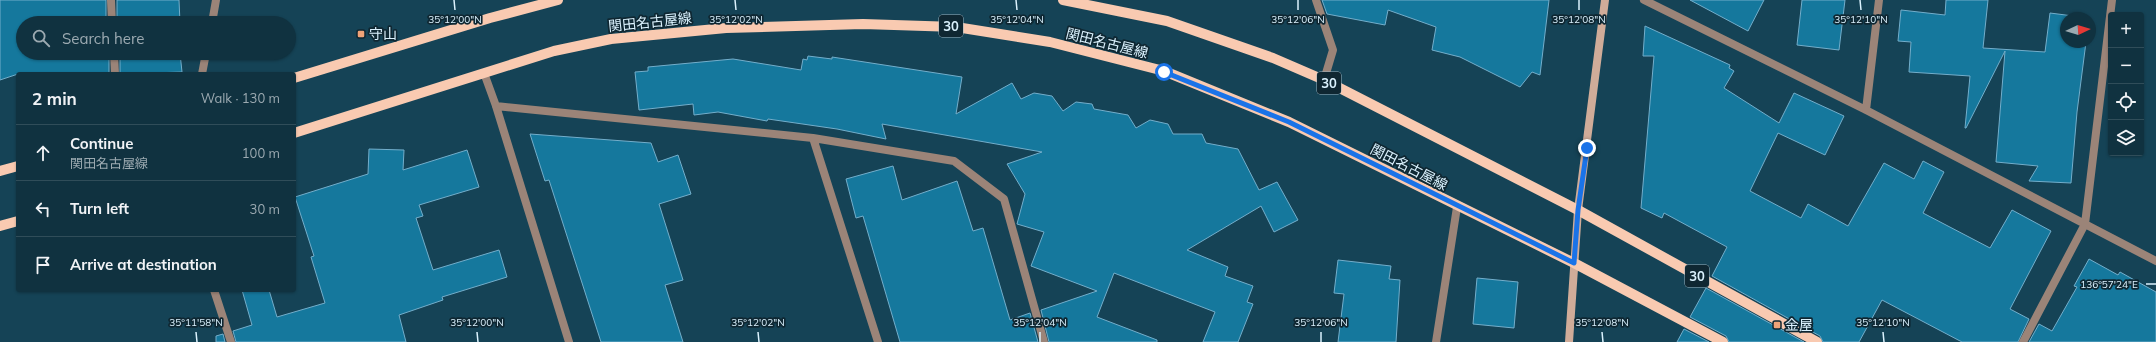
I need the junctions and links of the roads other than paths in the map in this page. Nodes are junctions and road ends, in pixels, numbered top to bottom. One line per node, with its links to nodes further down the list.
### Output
1 (111, 0): 10 (street)
2 (216, 0): 11 (street)
3 (558, 0): 17 (main road)
4 (1063, 0): 18 (main road, 30)
5 (1316, 0): 18 (street)
6 (1605, 0): 26 (street)
7 (1644, 0): 20 (street)
8 (1878, 0): 20 (street)
9 (2112, 0): 28 (street)
10 (112, 16)
11 (213, 16)
12 (114, 60): 14 (street)
13 (205, 60): 15 (street)
14 (115, 72)
15 (202, 72)
16 (484, 73): 19 (street); 21 (main road, 関田名古屋線 / 30); 25 (main road, 関田名古屋線 / 30)
17 (296, 77)
18 (1324, 80): 26 (main road, 30)
19 (496, 106): 22 (street); 34 (street)
20 (1866, 110): 28 (street)
21 (296, 132)
22 (813, 138): 35 (street); 36 (street)
23 (16, 167): 24 (main road)
24 (0, 171)
25 (1457, 207): 31 (main road, 関田名古屋線 / 30); 37 (street)
26 (1578, 210): 31 (street); 40 (main road, 30)
27 (16, 222): 29 (main road)
28 (2085, 224): 30 (street); 41 (street)
29 (0, 226)
30 (2156, 261)
31 (1574, 263): 38 (street); 39 (main road, 関田名古屋線 / 30)
32 (215, 292): 33 (street)
33 (231, 342)
34 (569, 342)
35 (878, 342)
36 (1044, 342)
37 (1436, 342)
38 (1568, 342)
39 (1723, 342)
40 (1817, 342)
41 (2023, 342)

